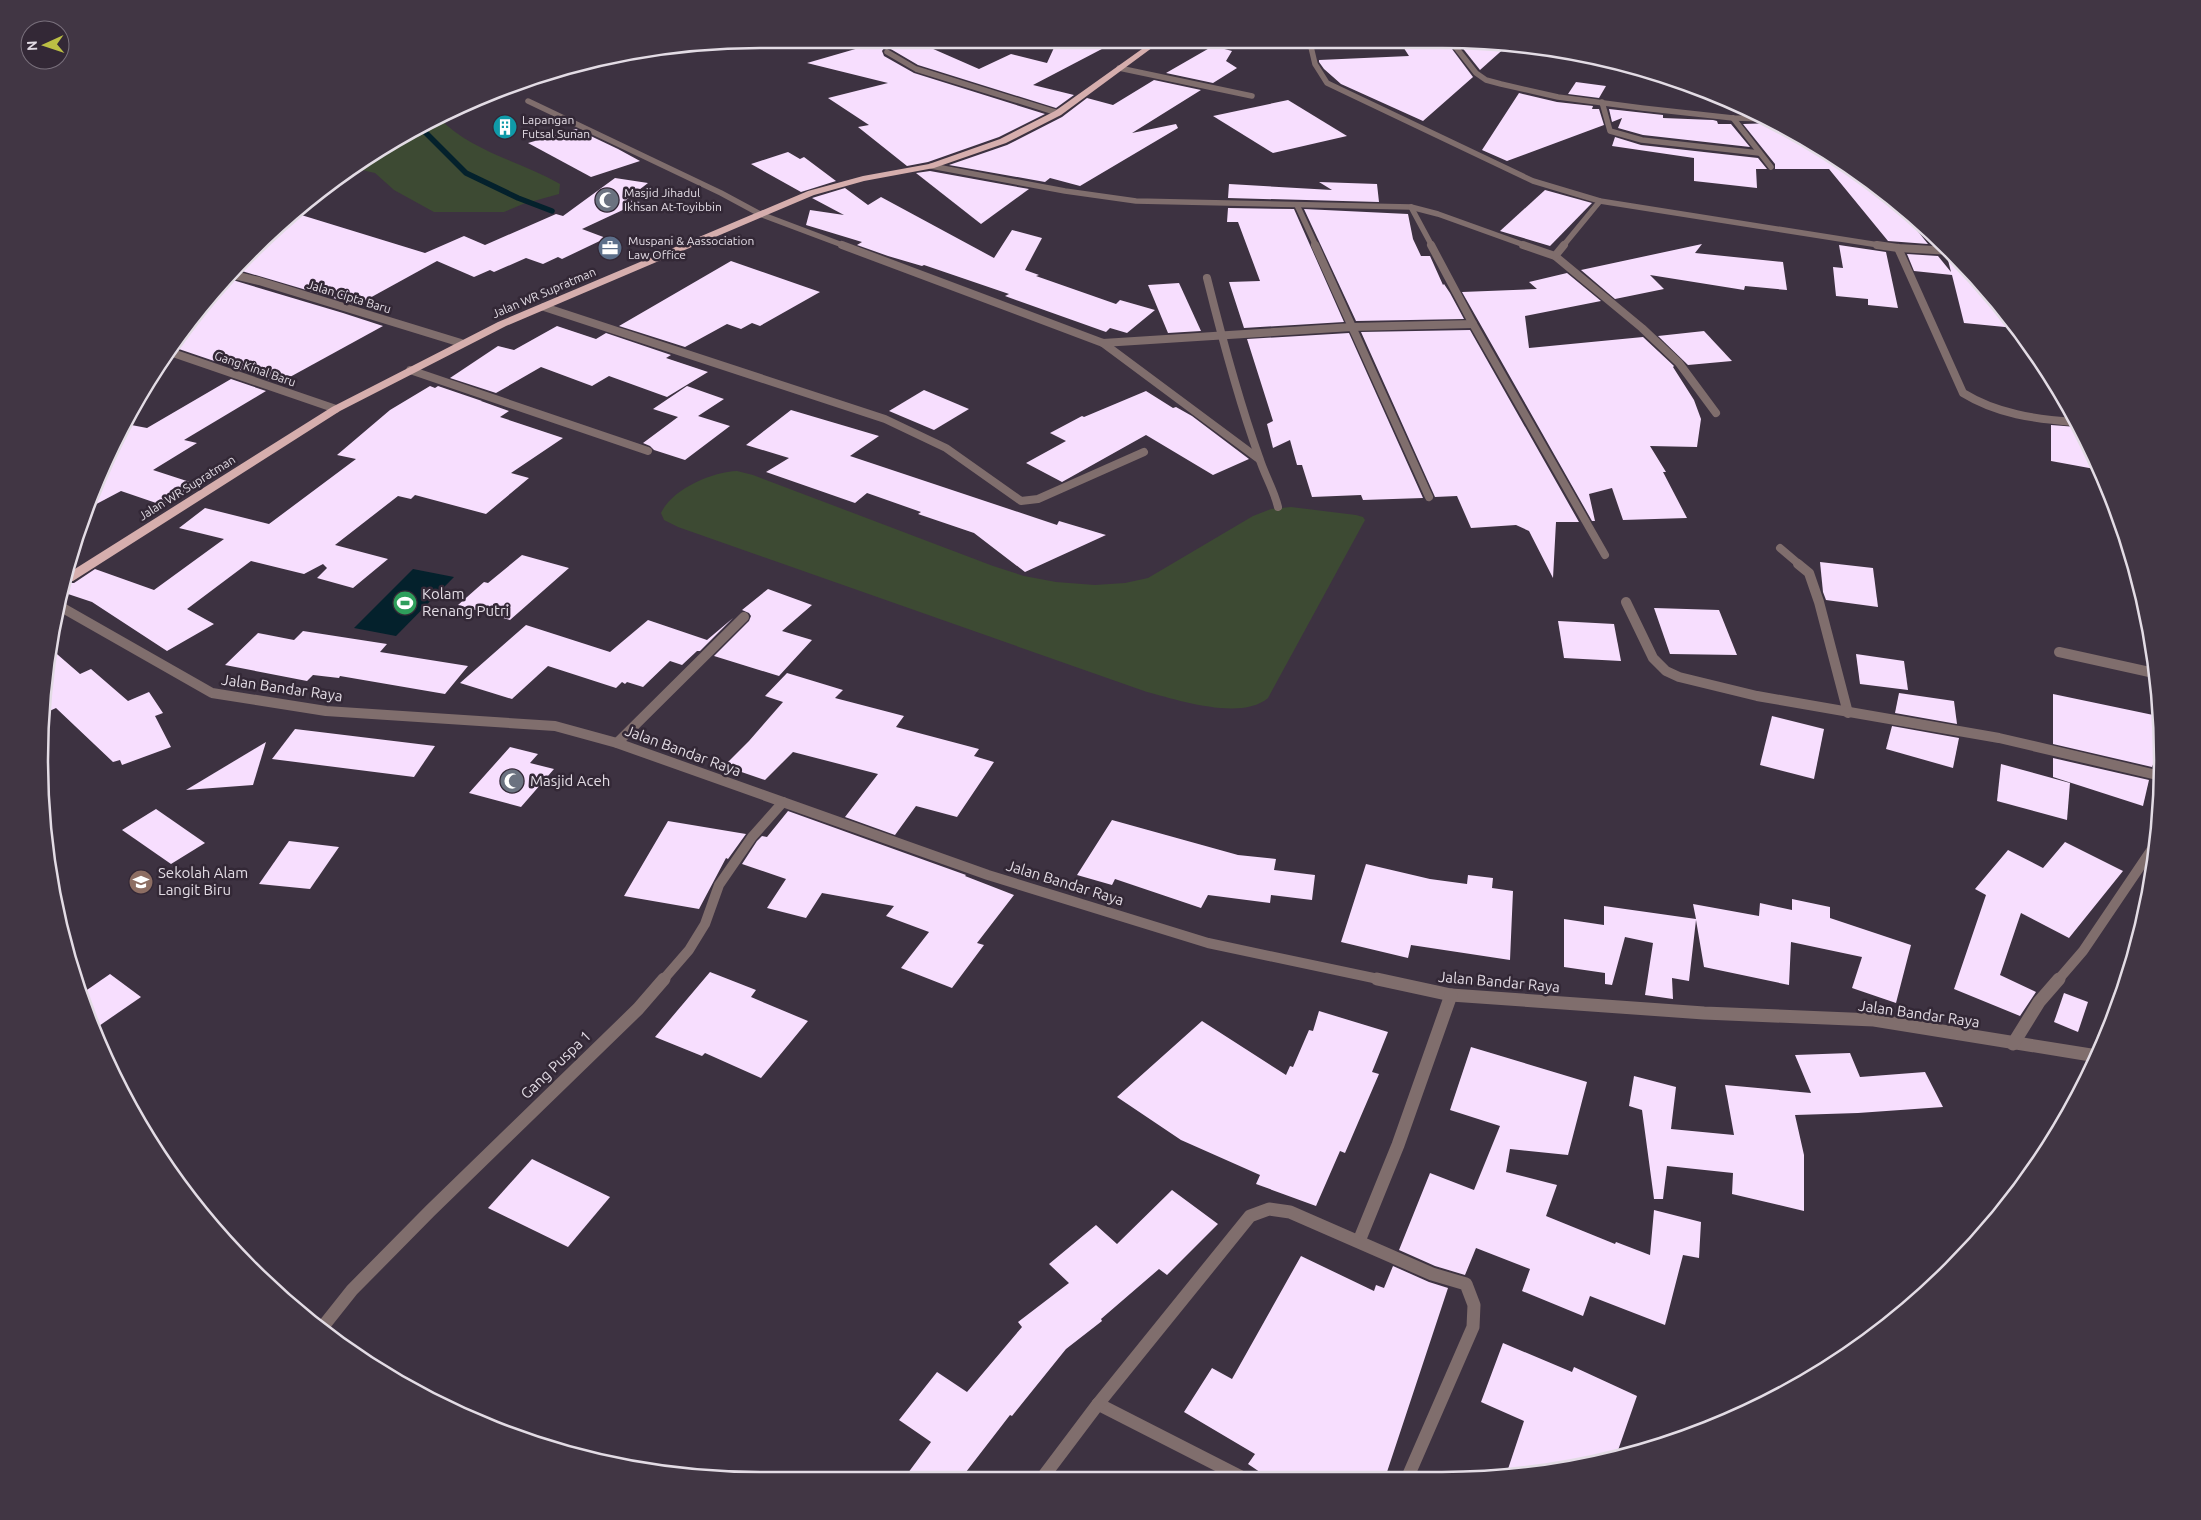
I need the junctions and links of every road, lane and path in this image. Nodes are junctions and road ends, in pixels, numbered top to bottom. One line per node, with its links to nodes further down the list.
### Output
1 (1147, 48): 5 (highway, Jalan WR Supratman)
2 (1311, 48): 15 (street)
3 (1457, 48): 8 (street)
4 (887, 52): 9 (street)
5 (1119, 68): 6 (street); 9 (highway, Jalan WR Supratman)
6 (1252, 96)
7 (528, 101): 18 (street)
8 (1602, 102): 10 (street); 12 (street)
9 (1058, 113): 13 (highway, Jalan WR Supratman)
10 (1733, 118): 11 (street); 12 (street)
11 (1750, 118)
12 (1759, 153): 14 (street)
13 (930, 166): 16 (street); 18 (highway, Jalan WR Supratman)
14 (1771, 167)
15 (1600, 201): 19 (street); 21 (street)
16 (1297, 205): 17 (street); 26 (street)
17 (1411, 207): 21 (street); 25 (street)
18 (760, 214): 24 (highway, Jalan WR Supratman); 29 (street)
19 (1898, 248): 20 (street); 34 (street)
20 (1939, 250)
21 (1555, 256): 33 (street)
22 (237, 276): 28 (street, Jalan Cipta Baru)
23 (1207, 278): 27 (street)
24 (544, 308): 28 (highway, Jalan WR Supratman); 36 (street)
25 (1473, 324): 26 (street); 41 (street)
26 (1352, 327): 27 (street); 38 (street)
27 (1222, 337): 29 (street); 37 (street)
28 (461, 343): 31 (highway, Jalan WR Supratman)
29 (1103, 343): 37 (street)
30 (175, 354): 32 (street, Gang Kinal Baru)
31 (410, 370): 32 (highway, Jalan WR Supratman); 35 (street)
32 (336, 409): 42 (highway, Jalan WR Supratman)
33 (1716, 413)
34 (2067, 421)
35 (648, 451)
36 (1144, 452)
37 (1259, 459): 39 (street)
38 (1429, 497)
39 (1278, 507)
40 (1780, 548): 48 (street)
41 (1605, 555)
42 (72, 575)
43 (1626, 602): 48 (street)
44 (64, 609): 49 (street, Jalan Bandar Raya)
45 (744, 617): 49 (street)
46 (2059, 652): 47 (street)
47 (2147, 672)
48 (1848, 713): 50 (street)
49 (617, 743): 51 (street, Jalan Bandar Raya)
50 (2153, 774)
51 (783, 802): 53 (street, Jalan Bandar Raya); 57 (street, Gang Puspa 1)
52 (2146, 857): 54 (street)
53 (1451, 995): 54 (street, Jalan Bandar Raya); 56 (street)
54 (2013, 1044): 55 (street, Jalan Bandar Raya)
55 (2089, 1055)
56 (1359, 1241): 58 (street); 61 (street)
57 (325, 1324)
58 (1098, 1404): 59 (street); 60 (street)
59 (1047, 1472)
60 (1231, 1472)
61 (1410, 1472)

